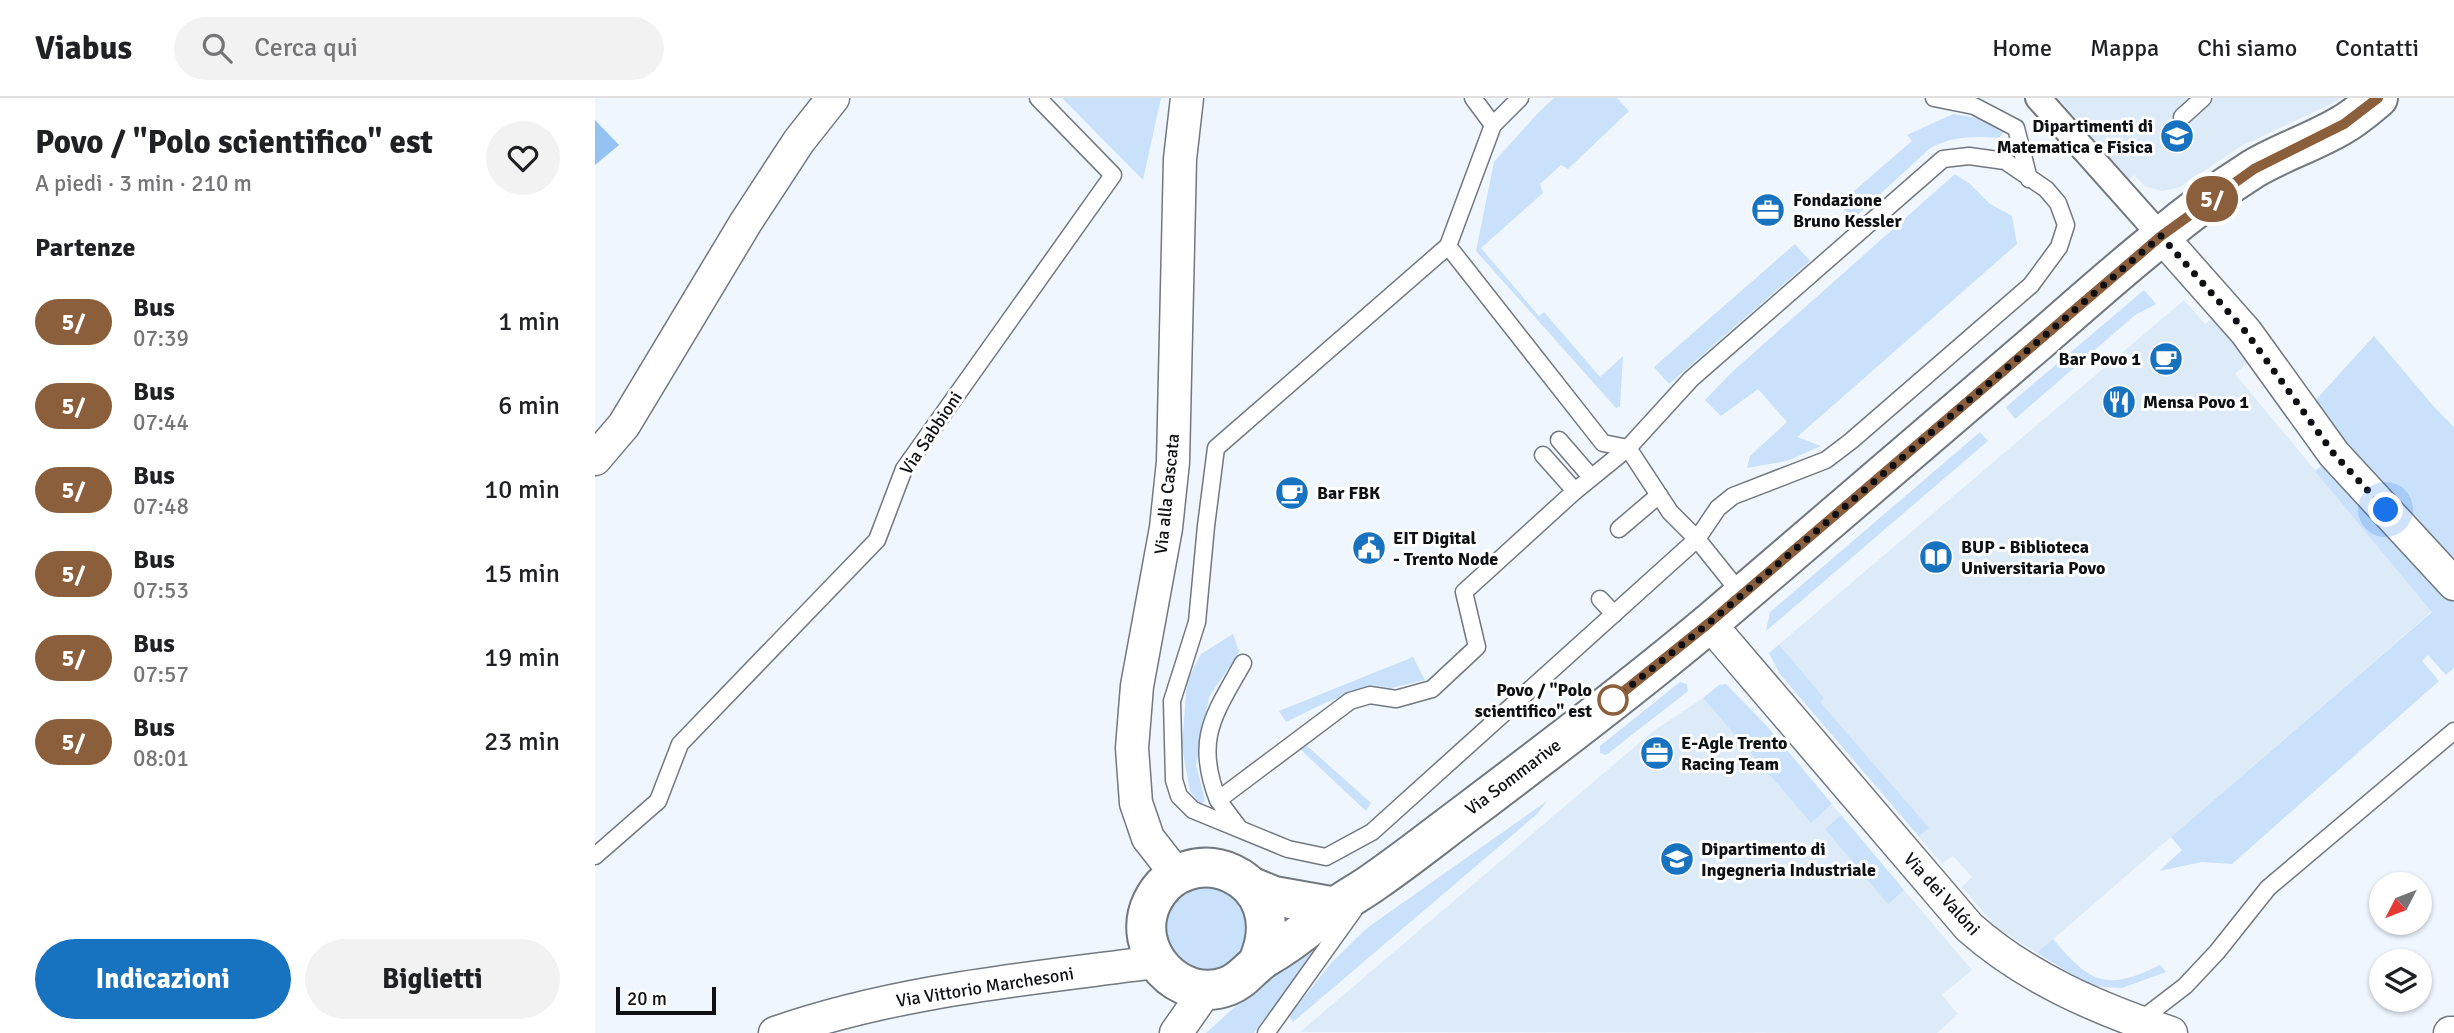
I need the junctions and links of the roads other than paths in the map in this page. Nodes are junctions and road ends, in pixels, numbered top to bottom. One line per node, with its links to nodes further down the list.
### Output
1 (833, 98): 18 (street)
2 (1038, 98): 33 (lane, Via Sabbioni)
3 (1187, 98): 34 (street, Via alla Cascata)
4 (1473, 98): 11 (lane)
5 (1520, 98): 11 (lane)
6 (1934, 98): 12 (lane)
7 (2038, 98): 13 (street)
8 (2203, 98): 10 (lane)
9 (2378, 98): 13 (street, Via Sommarive)
10 (2182, 117)
11 (1493, 125): 14 (lane)
12 (2029, 179): 16 (lane); 23 (lane)
13 (2161, 236): 24 (street); 25 (street, Via Sommarive)
14 (1448, 246): 16 (lane); 32 (lane)
15 (1559, 440): 19 (lane)
16 (1629, 448): 19 (lane); 21 (lane)
17 (1543, 455): 20 (lane)
18 (595, 459)
19 (1591, 477): 20 (lane)
20 (1575, 491): 31 (lane)
21 (1659, 495): 22 (lane); 23 (lane)
22 (1619, 529)
23 (1697, 539): 25 (lane); 27 (lane)
24 (2454, 584)
25 (1742, 595): 28 (street, Via Sommarive)
26 (1600, 598): 27 (lane)
27 (1614, 614): 32 (lane)
28 (1709, 623): 35 (street, Via Sommarive); 41 (street, Via dei Valóni)
29 (1243, 663): 31 (lane)
30 (2454, 731): 41 (lane)
31 (1218, 800): 32 (lane)
32 (1240, 829)
33 (595, 856)
34 (1177, 875): 36 (street); 38 (street)
35 (1374, 882): 37 (street, Via Sommarive); 44 (lane)
36 (1252, 887): 37 (street); 39 (street)
37 (1336, 907): 39 (street, Via Sommarive)
38 (1156, 962): 40 (street); 42 (street, Via Vittorio Marchesoni)
39 (1258, 962): 40 (street)
40 (1206, 990): 43 (street)
41 (2138, 1022): 45 (street, Via dei Valóni)
42 (775, 1033)
43 (1176, 1033)
44 (1267, 1033)
45 (2171, 1033)

